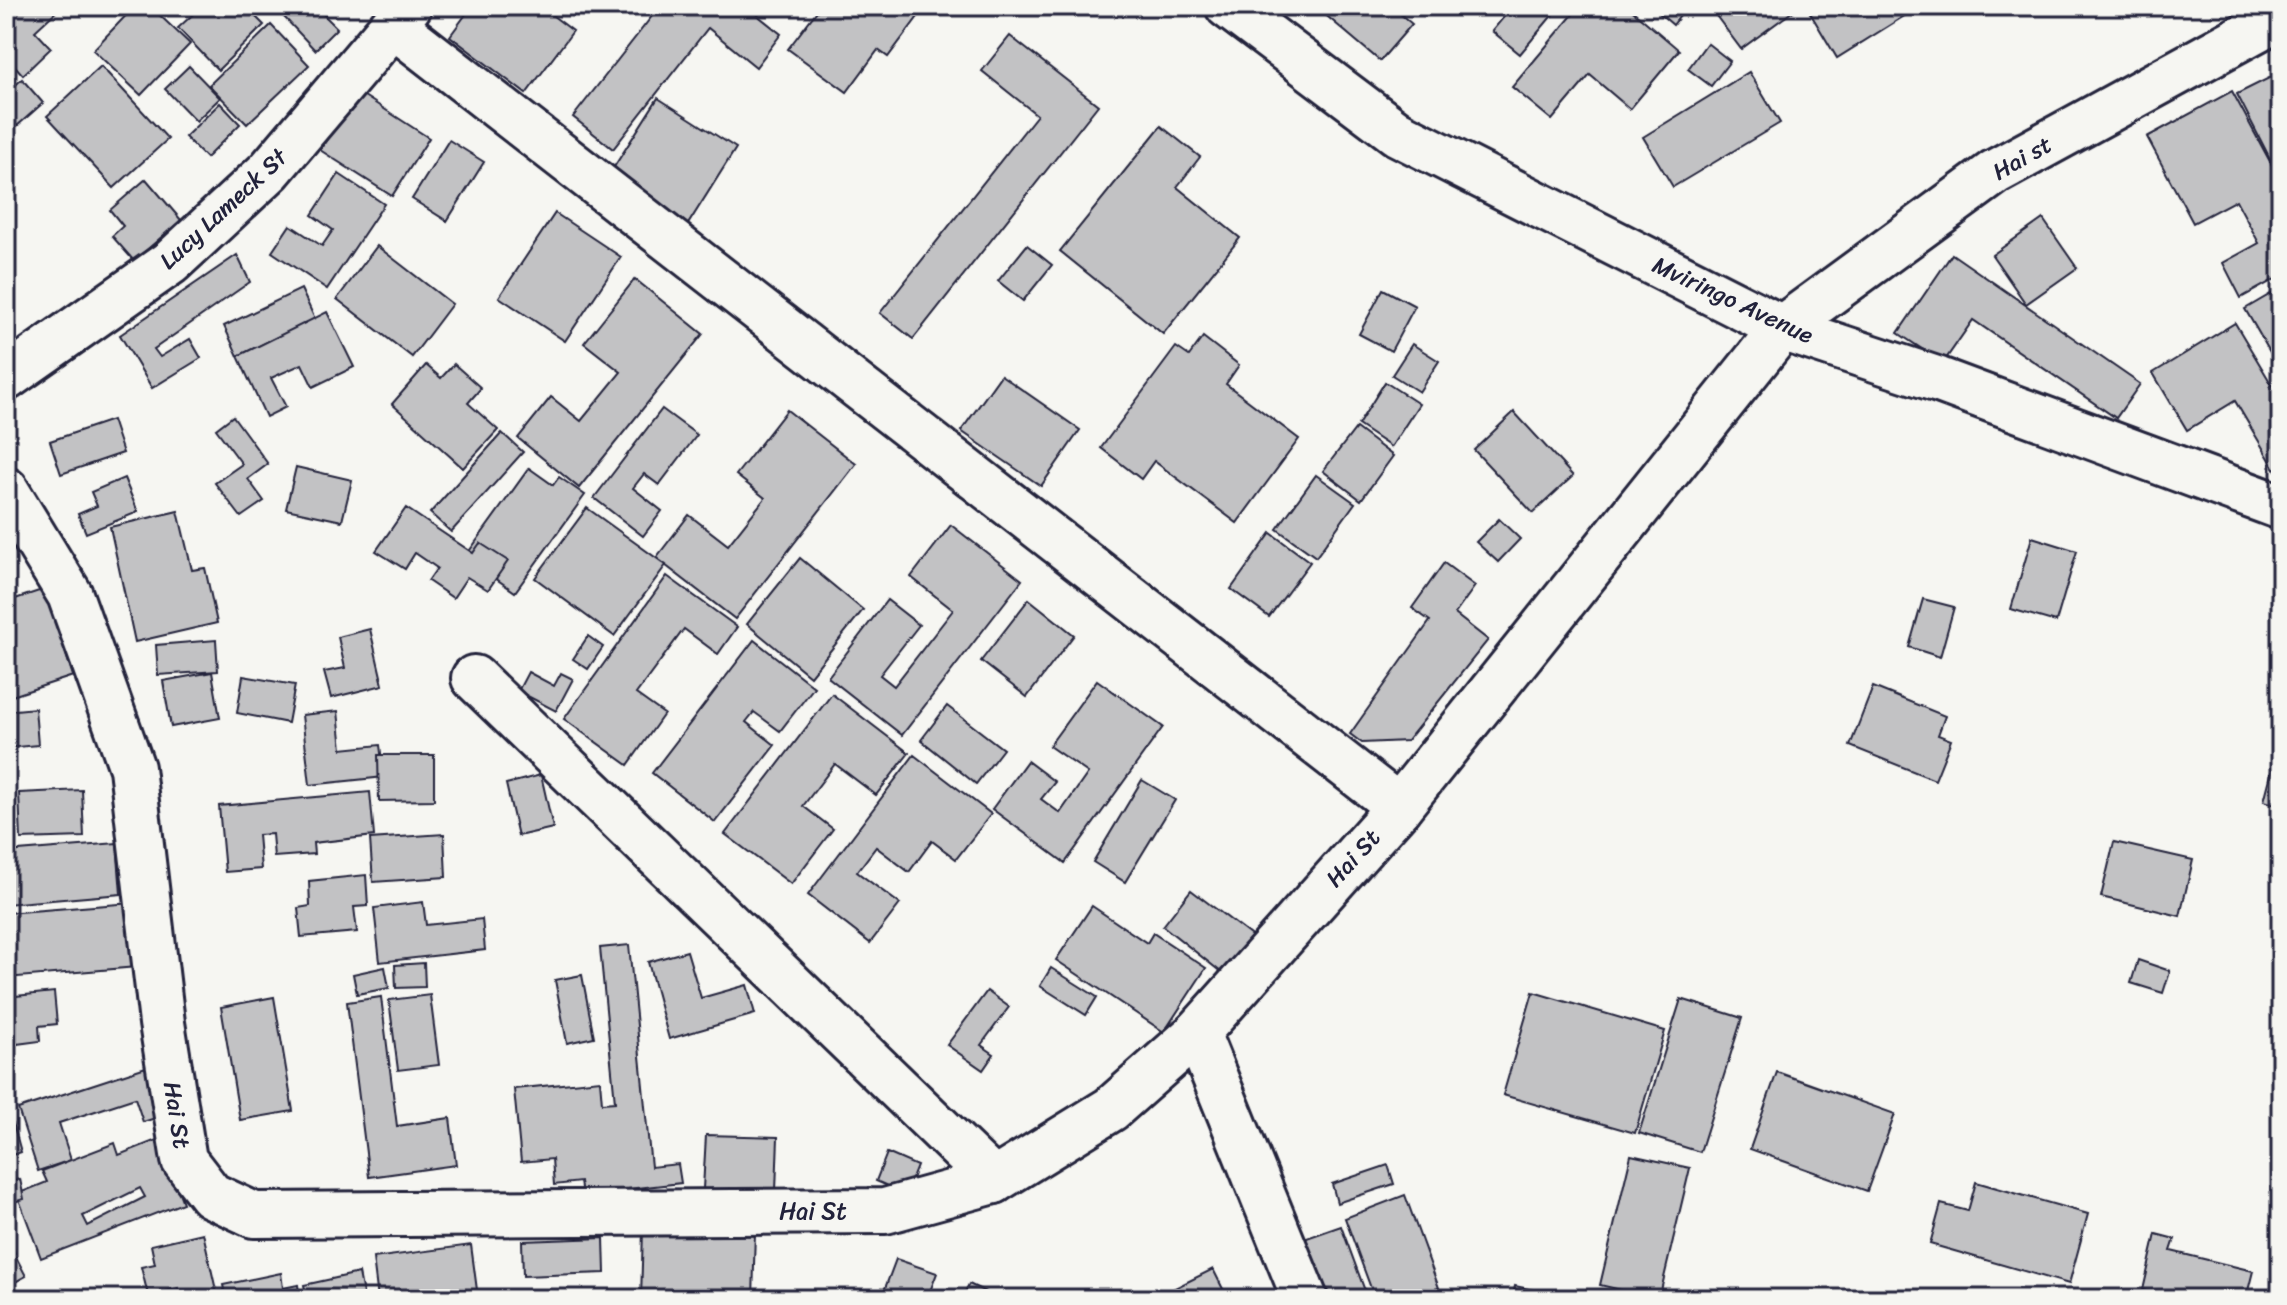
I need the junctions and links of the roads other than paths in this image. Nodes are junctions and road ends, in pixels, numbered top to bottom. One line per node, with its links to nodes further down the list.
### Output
1 (1228, 6): 4 (street, Mviringo Avenue)
2 (401, 16): 5 (street, Lucy Lameck St); 9 (street)
3 (2281, 16): 4 (street, Hai st)
4 (1782, 328): 7 (street, Mviringo Avenue); 9 (street, Hai St)
5 (6, 378)
6 (6, 490): 11 (street, Hai St)
7 (2281, 507)
8 (474, 678): 11 (street)
9 (1399, 807): 10 (street, Hai St)
10 (1197, 1033): 11 (street, Hai St); 12 (street)
11 (994, 1181)
12 (1305, 1299)

